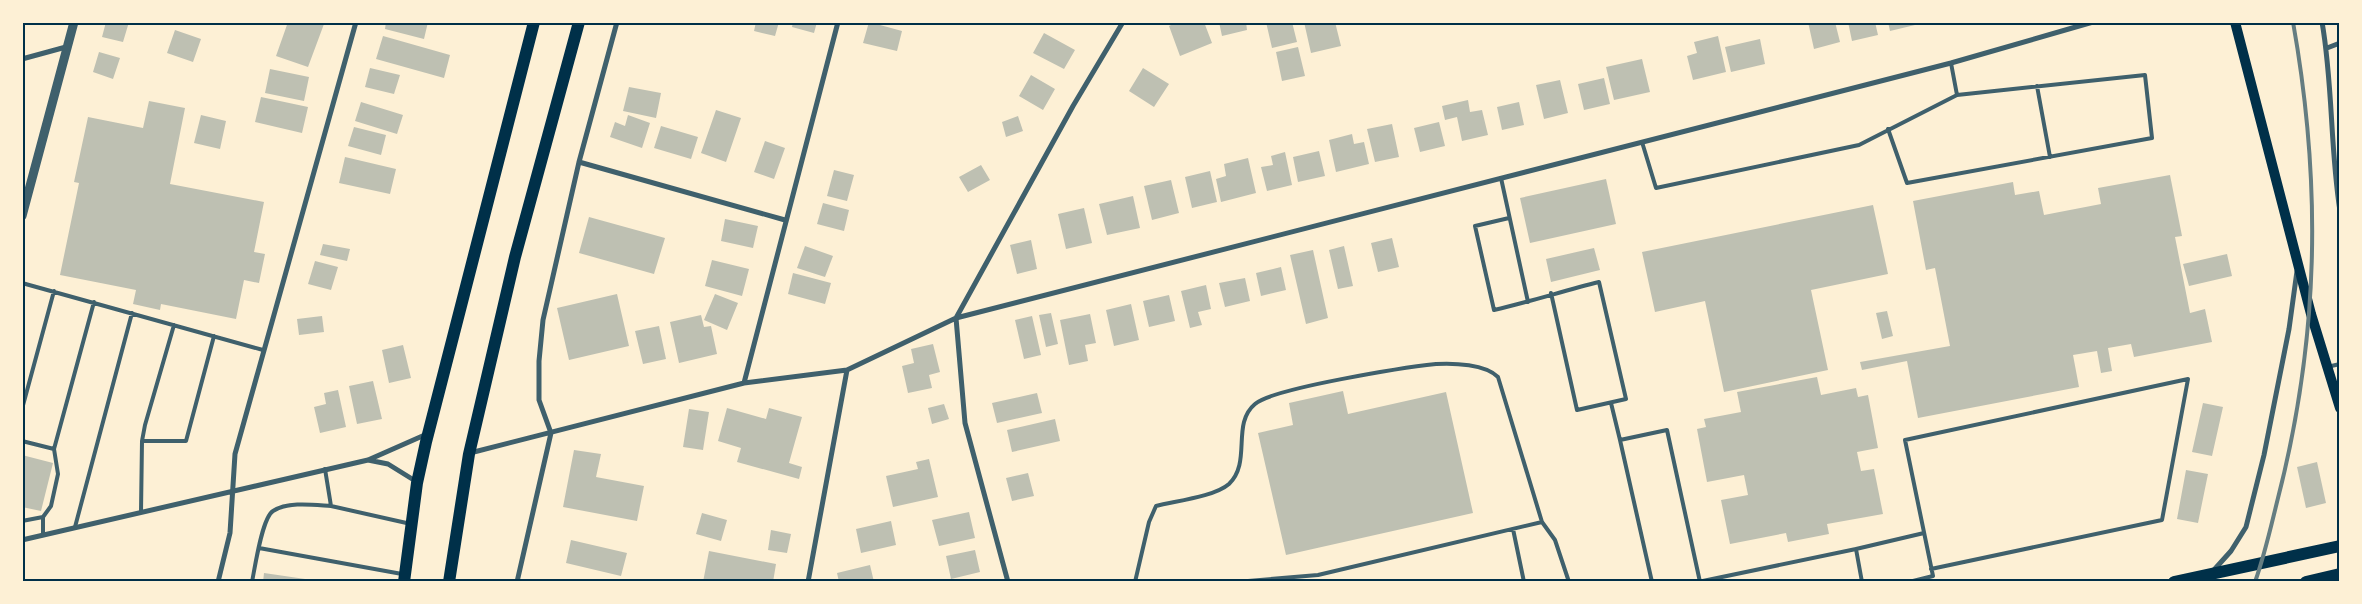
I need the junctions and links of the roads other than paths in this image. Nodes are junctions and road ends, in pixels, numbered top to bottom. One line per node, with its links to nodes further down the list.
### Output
1 (74, 22): 12 (street)
2 (356, 22): 37 (street)
3 (534, 22): 46 (main road)
4 (579, 22): 51 (main road)
5 (617, 22): 21 (street)
6 (838, 22): 26 (street)
7 (1123, 22): 34 (street)
8 (2093, 22): 15 (street)
9 (2235, 22): 27 (main road)
10 (2322, 22): 13 (street)
11 (2340, 43): 13 (street)
12 (66, 47): 14 (street); 24 (street)
13 (2326, 48): 23 (street)
14 (22, 59)
15 (1951, 63): 17 (lane); 19 (street)
16 (2037, 86): 17 (lane); 20 (lane); 20 (lane)
17 (1957, 95): 18 (lane)
18 (1888, 129): 19 (lane); 20 (lane)
19 (1642, 142): 22 (street)
20 (2050, 157)
21 (579, 162): 26 (street); 45 (street)
22 (1501, 178): 25 (lane); 34 (street)
23 (2340, 211)
24 (22, 216)
25 (1509, 218): 32 (lane); 32 (lane)
26 (785, 220): 41 (street)
27 (2298, 263): 39 (main road); 71 (street)
28 (22, 283): 29 (lane)
29 (54, 291): 31 (lane); 44 (lane)
30 (1552, 293): 32 (lane); 42 (lane); 42 (lane)
31 (94, 302): 33 (lane); 50 (lane)
32 (1528, 302)
33 (132, 313): 35 (lane); 62 (lane)
34 (956, 318): 40 (street); 80 (street)
35 (174, 325): 36 (lane); 49 (lane)
36 (214, 336): 37 (lane); 49 (lane)
37 (263, 350): 55 (street)
38 (2340, 364): 39 (lane)
39 (2327, 367): 43 (main road)
40 (847, 370): 41 (street); 79 (street)
41 (744, 383): 45 (street)
42 (1611, 403): 48 (lane)
43 (2340, 408)
44 (22, 409)
45 (551, 433): 51 (street); 78 (street)
46 (428, 434): 52 (street); 54 (main road)
47 (22, 440): 50 (lane)
48 (1620, 440): 74 (lane); 85 (lane)
49 (142, 441): 57 (lane)
50 (54, 449): 58 (lane)
51 (468, 454): 77 (main road)
52 (368, 460): 53 (street); 54 (street)
53 (325, 469): 55 (street); 56 (lane)
54 (417, 482): 61 (main road)
55 (234, 490): 57 (street); 75 (street)
56 (331, 506): 61 (lane); 68 (lane)
57 (141, 512): 62 (street)
58 (43, 517): 59 (lane); 65 (lane)
59 (22, 521)
60 (1542, 522): 63 (lane); 81 (lane); 84 (lane)
61 (413, 524): 73 (main road)
62 (75, 527): 65 (street)
63 (1513, 529): 82 (lane); 83 (lane)
64 (1924, 533): 69 (lane); 70 (lane); 70 (lane)
65 (43, 535): 66 (street)
66 (22, 540)
67 (2340, 546): 71 (main road)
68 (259, 548): 73 (lane); 76 (lane)
69 (1856, 549): 74 (lane); 86 (lane)
70 (1931, 569): 87 (lane)
71 (2212, 572): 88 (main road)
72 (2340, 574): 89 (main road)
73 (405, 578)
74 (1699, 581)
75 (218, 582)
76 (252, 582)
77 (449, 582)
78 (517, 582)
79 (808, 582)
80 (1008, 582)
81 (1135, 582)
82 (1236, 582)
83 (1524, 582)
84 (1569, 582)
85 (1652, 582)
86 (1862, 582)
87 (1908, 582)
88 (2174, 582)
89 (2306, 582)

